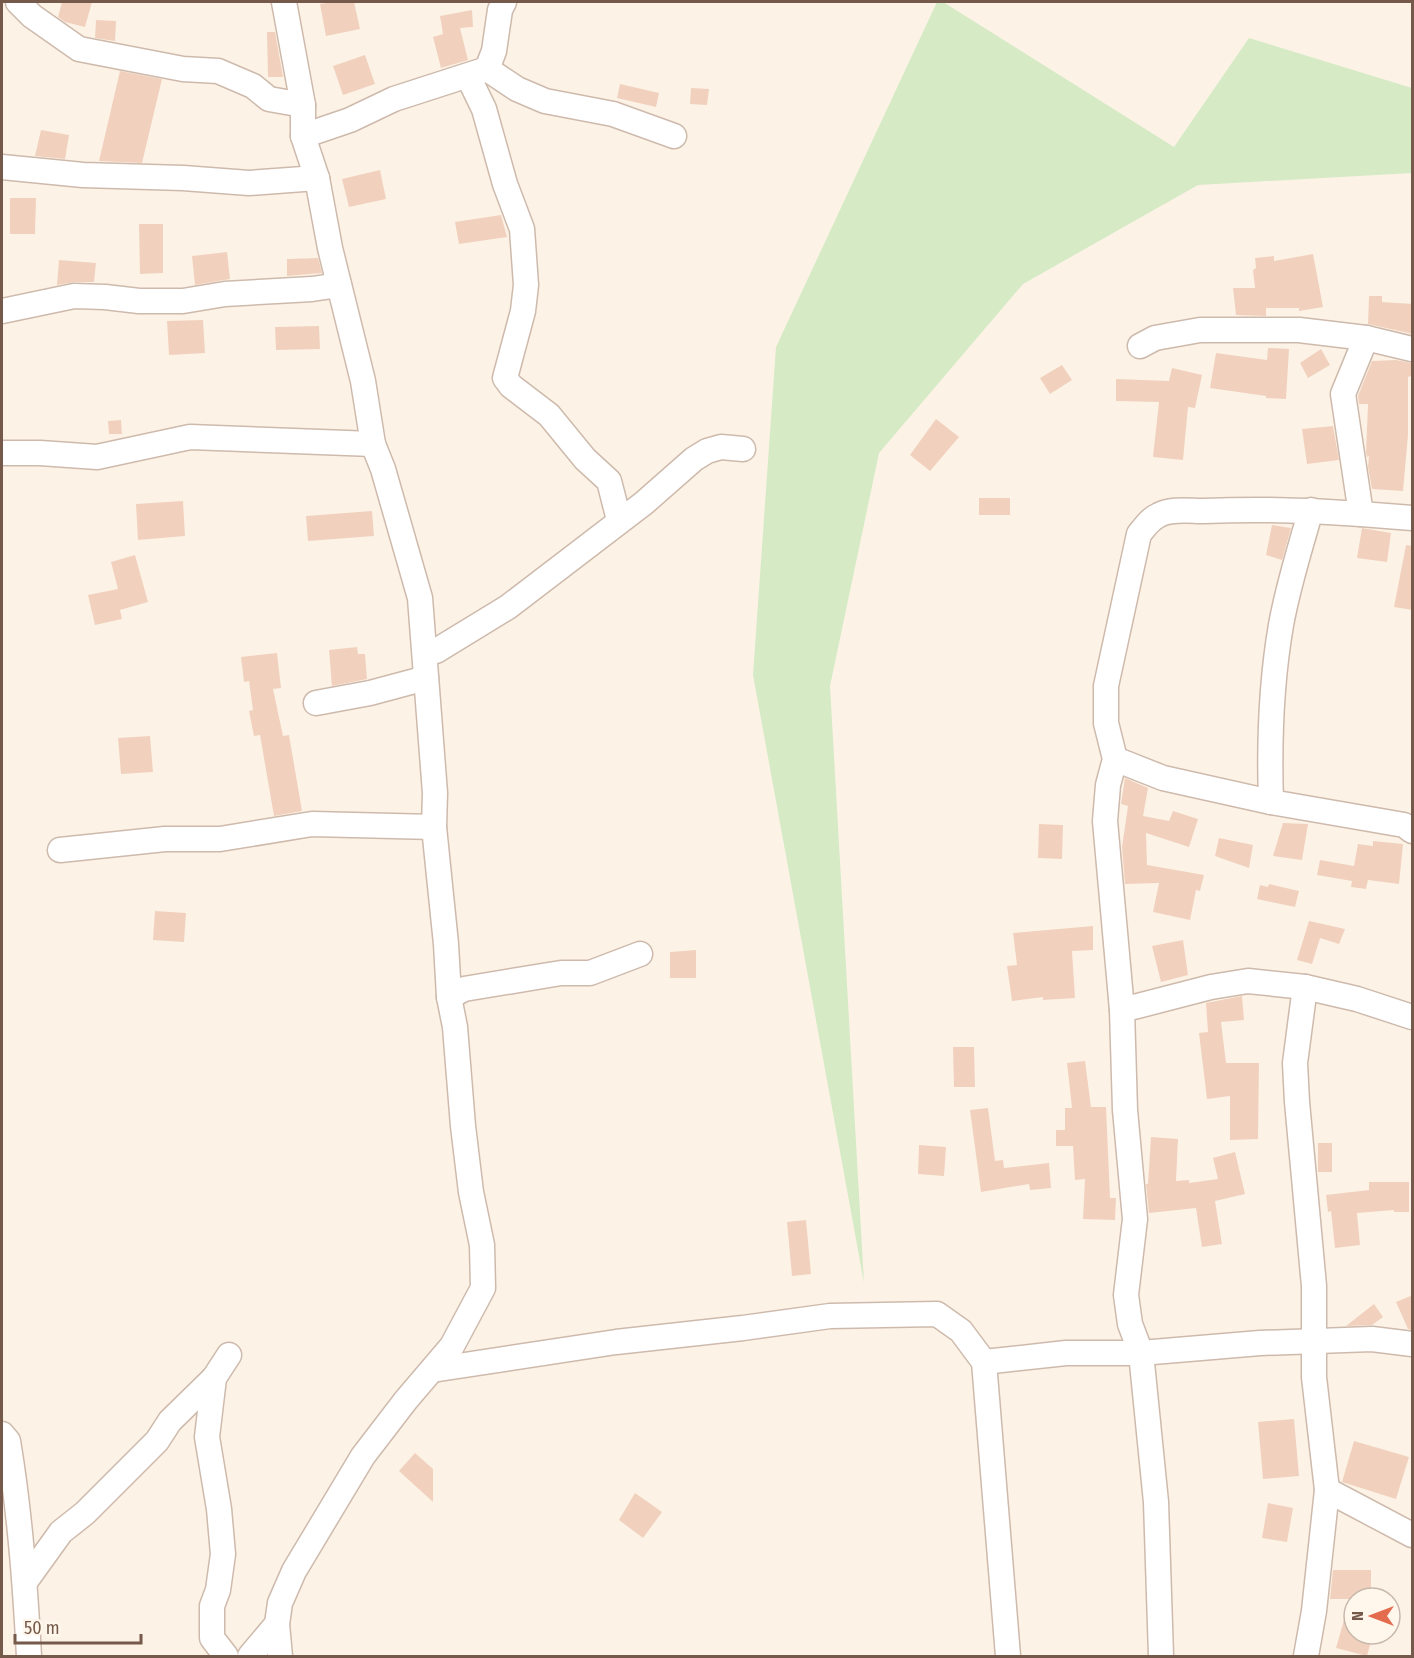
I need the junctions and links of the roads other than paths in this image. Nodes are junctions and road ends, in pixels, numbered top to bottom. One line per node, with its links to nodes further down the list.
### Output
1 (18, 2): 5 (street)
2 (284, 2): 5 (street)
3 (504, 2): 4 (street)
4 (478, 72): 6 (street); 7 (street); 21 (street)
5 (303, 105): 6 (street)
6 (303, 136): 9 (street)
7 (674, 136)
8 (2, 167): 9 (street)
9 (317, 178): 10 (street)
10 (339, 285): 11 (street); 15 (street)
11 (2, 311)
12 (1366, 338): 13 (street); 14 (street); 19 (street)
13 (1140, 346)
14 (1413, 349)
15 (373, 444): 17 (street); 22 (street)
16 (742, 449): 21 (street)
17 (2, 453)
18 (1311, 510): 19 (street); 25 (street); 26 (street)
19 (1361, 514): 20 (street)
20 (1413, 518)
21 (619, 520): 22 (street)
22 (425, 651): 23 (street)
23 (426, 678): 24 (street); 27 (street)
24 (316, 703)
25 (1115, 759): 26 (street); 33 (street)
26 (1271, 802): 28 (street)
27 (434, 827): 29 (street); 32 (street)
28 (1413, 831)
29 (60, 850)
30 (640, 954): 32 (street)
31 (1305, 987): 33 (street); 34 (street); 35 (street)
32 (449, 997): 40 (street)
33 (1122, 1010): 37 (street)
34 (1413, 1017)
35 (1314, 1341): 36 (street); 37 (street); 43 (street)
36 (1413, 1344)
37 (1141, 1353): 39 (street); 52 (street)
38 (229, 1355): 41 (street)
39 (984, 1362): 40 (street); 51 (street)
40 (432, 1370): 46 (street)
41 (214, 1378): 45 (street); 48 (street)
42 (2, 1434): 45 (street)
43 (1327, 1490): 44 (street); 53 (street)
44 (1413, 1535)
45 (25, 1582): 47 (street)
46 (277, 1624): 49 (street); 50 (street)
47 (29, 1656)
48 (226, 1656)
49 (250, 1656)
50 (280, 1656)
51 (1008, 1656)
52 (1161, 1656)
53 (1306, 1656)

